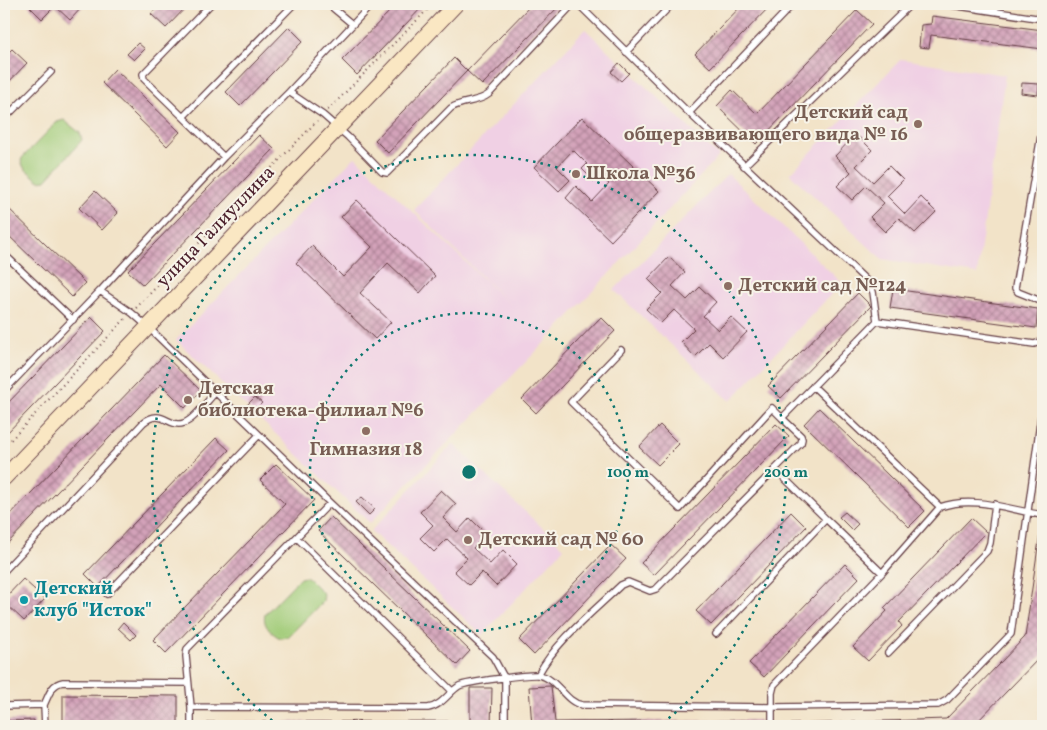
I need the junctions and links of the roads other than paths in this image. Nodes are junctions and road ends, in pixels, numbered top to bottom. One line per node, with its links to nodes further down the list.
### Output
1 (211, 4): 18 (lane)
2 (294, 4): 18 (lane)
3 (328, 4): 13 (lane)
4 (372, 4): 13 (lane)
5 (456, 4): 21 (street, улица Галиуллина)
6 (573, 4): 21 (lane)
7 (672, 4): 14 (lane)
8 (793, 4): 17 (lane)
9 (910, 4): 23 (lane)
10 (945, 4): 12 (lane)
11 (582, 5): 14 (lane)
12 (1043, 20)
13 (352, 24): 16 (lane)
14 (626, 52): 17 (lane)
15 (51, 72): 19 (lane)
16 (289, 92): 21 (lane); 22 (lane)
17 (689, 113): 23 (lane)
18 (183, 117): 22 (lane)
19 (4, 119)
20 (1043, 124): 26 (lane)
21 (338, 128): 29 (street, улица Галиуллина)
22 (224, 157): 25 (lane)
23 (744, 166): 28 (lane)
24 (4, 254): 27 (lane)
25 (100, 290): 27 (lane); 29 (lane)
26 (1043, 302)
27 (73, 320): 33 (lane)
28 (877, 321): 30 (lane); 32 (lane)
29 (148, 327): 34 (lane); 39 (street, улица Галиуллина)
30 (1043, 341)
31 (621, 350): 36 (lane)
32 (813, 386): 36 (lane); 42 (lane)
33 (4, 391)
34 (215, 393): 37 (lane); 47 (lane)
35 (1043, 401): 43 (lane)
36 (782, 418): 38 (lane)
37 (259, 435): 40 (lane); 49 (lane)
38 (775, 469): 45 (lane); 52 (lane)
39 (4, 476)
40 (330, 503): 46 (lane); 53 (lane)
41 (995, 504): 42 (lane); 43 (lane); 51 (lane)
42 (940, 506): 48 (lane)
43 (1028, 513): 44 (lane); 59 (lane)
44 (1043, 515)
45 (826, 519): 48 (lane); 50 (lane)
46 (297, 538): 54 (lane); 55 (lane)
47 (4, 571)
48 (882, 573): 59 (lane)
49 (107, 594)
50 (716, 634)
51 (888, 653)
52 (538, 675): 53 (lane); 59 (lane)
53 (506, 679): 55 (lane); 62 (lane)
54 (188, 682): 56 (lane); 58 (lane)
55 (452, 692): 58 (lane)
56 (44, 705): 57 (lane); 60 (lane)
57 (4, 706)
58 (191, 707): 61 (lane)
59 (772, 707): 63 (lane)
60 (45, 726)
61 (191, 726)
62 (505, 726)
63 (772, 726)

